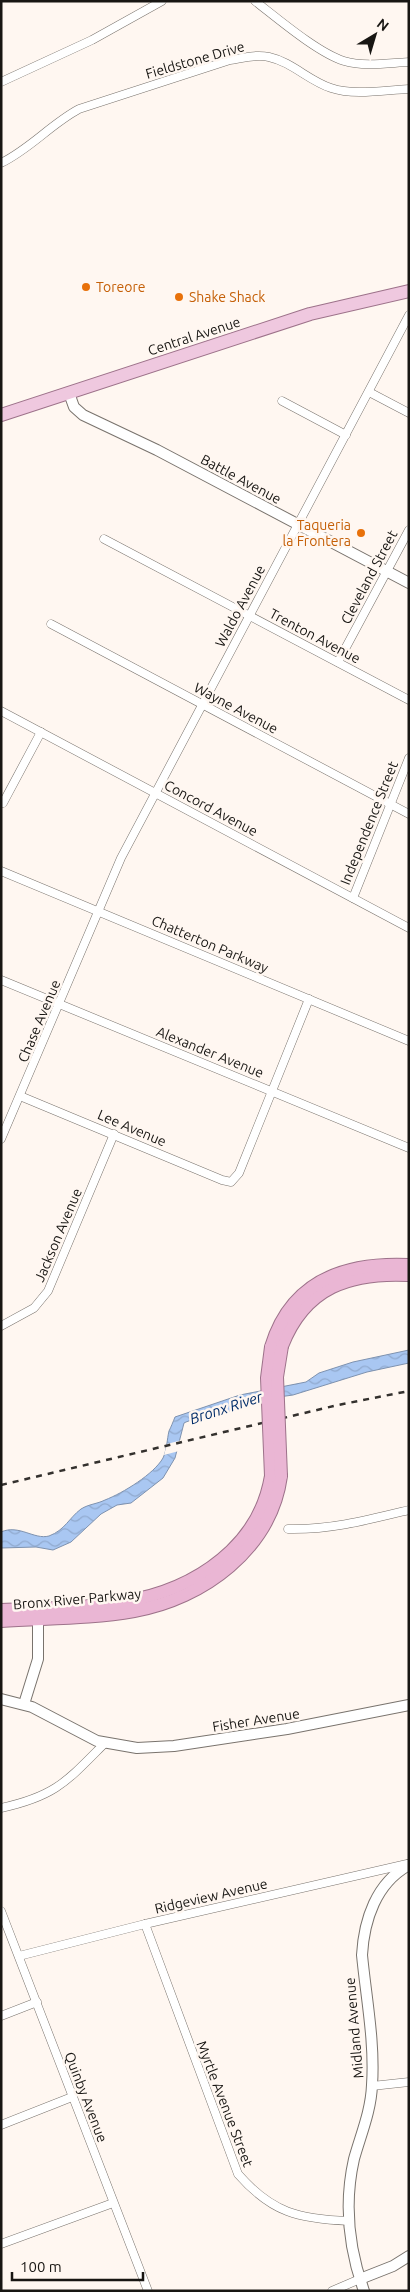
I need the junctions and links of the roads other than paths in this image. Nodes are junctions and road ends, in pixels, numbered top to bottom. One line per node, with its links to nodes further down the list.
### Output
1 (162, 1): 4 (street)
2 (255, 1): 3 (street)
3 (409, 62)
4 (1, 82)
5 (409, 89): 6 (street, Fieldstone Drive)
6 (1, 162)
7 (409, 291): 10 (main road, Central Avenue)
8 (409, 315): 9 (street, Waldo Avenue)
9 (369, 392): 12 (street); 14 (street, Waldo Avenue)
10 (69, 393): 13 (main road, Central Avenue); 15 (street, Battle Avenue)
11 (282, 401): 14 (street)
12 (409, 413)
13 (1, 416)
14 (346, 435): 15 (street, Waldo Avenue)
15 (298, 524): 18 (street, Battle Avenue); 20 (street, Waldo Avenue)
16 (409, 530): 18 (street, Cleveland Street)
17 (104, 539): 20 (street, Trenton Avenue)
18 (387, 571): 19 (street, Battle Avenue); 22 (street, Cleveland Street)
19 (409, 583)
20 (250, 615): 22 (street, Trenton Avenue); 24 (street, Waldo Avenue)
21 (51, 624): 24 (street, Wayne Avenue)
22 (338, 662): 23 (street, Trenton Avenue)
23 (409, 700)
24 (203, 705): 28 (street, Waldo Avenue); 30 (street, Wayne Avenue)
25 (1, 711): 26 (street, Concord Avenue)
26 (41, 732): 28 (street, Concord Avenue); 29 (street)
27 (409, 758): 30 (street, Independence Street)
28 (155, 793): 33 (street, Concord Avenue); 34 (street, Waldo Avenue)
29 (3, 803)
30 (391, 804): 31 (street, Wayne Avenue); 33 (street, Independence Street)
31 (409, 814)
32 (1, 871): 34 (street, Chatterton Parkway)
33 (353, 898): 35 (street, Concord Avenue)
34 (98, 911): 37 (street, Chatterton Parkway); 38 (street, Chase Avenue)
35 (409, 928)
36 (1, 980): 38 (street, Alexander Avenue)
37 (310, 1000): 39 (street, Chatterton Parkway); 40 (street)
38 (59, 1004): 40 (street, Alexander Avenue); 41 (street, Chase Avenue)
39 (409, 1041)
40 (273, 1091): 42 (street, Lee Avenue); 44 (street, Alexander Avenue)
41 (20, 1096): 42 (street, Lee Avenue); 43 (street, Chase Avenue)
42 (114, 1134): 47 (street, Jackson Avenue)
43 (1, 1140)
44 (409, 1148)
45 (409, 1265): 48 (highway, Bronx River Parkway)
46 (409, 1275): 48 (highway, Bronx River Parkway)
47 (1, 1326)
48 (276, 1346): 49 (highway, Bronx River Parkway, bridge)
49 (276, 1476): 52 (highway, Bronx River Parkway); 53 (highway, Bronx River Parkway)
50 (409, 1510): 51 (street)
51 (288, 1529)
52 (1, 1610)
53 (38, 1618): 54 (highway, Bronx River Parkway); 56 (street)
54 (1, 1621)
55 (1, 1699): 56 (street, Fisher Avenue)
56 (24, 1704): 58 (street, Fisher Avenue)
57 (409, 1706): 58 (street, Fisher Avenue)
58 (105, 1743): 59 (street)
59 (1, 1808)
60 (409, 1864): 62 (street, Ridgeview Avenue); 67 (street, Midland Avenue)
61 (1, 1911): 63 (street, Quinby Avenue)
62 (145, 1924): 63 (street, Ridgeview Avenue); 71 (street, Myrtle Avenue Street)
63 (19, 1956): 64 (street, Quinby Avenue)
64 (37, 2002): 65 (street); 68 (street, Quinby Avenue)
65 (1, 2016)
66 (409, 2082): 67 (street)
67 (372, 2086): 71 (street, Midland Avenue)
68 (72, 2097): 69 (street); 70 (street, Quinby Avenue)
69 (1, 2125)
70 (114, 2203): 72 (street); 75 (street, Quinby Avenue)
71 (349, 2221): 74 (street, Midland Avenue)
72 (1, 2244)
73 (409, 2256): 74 (street)
74 (360, 2279): 76 (street); 77 (street, Midland Avenue)
75 (148, 2291)
76 (332, 2291)
77 (364, 2291)

